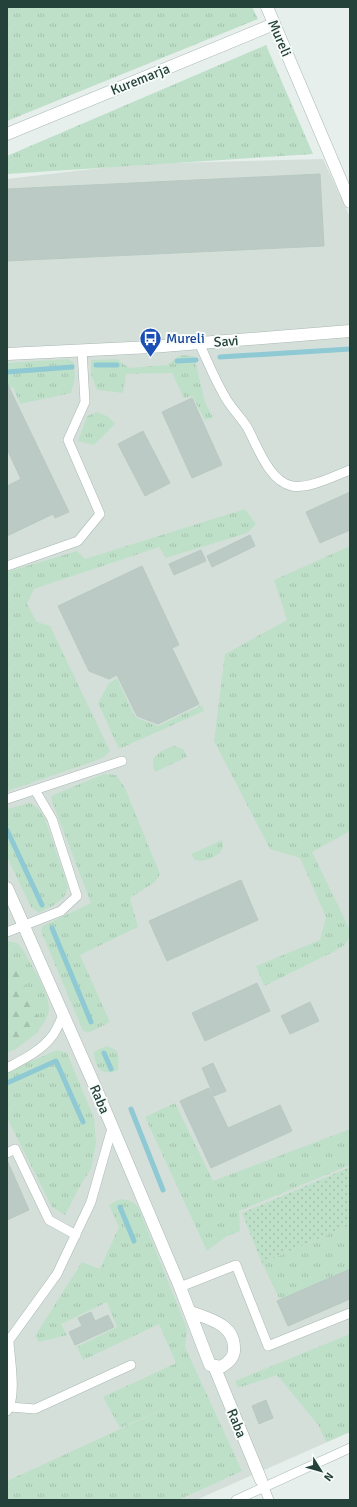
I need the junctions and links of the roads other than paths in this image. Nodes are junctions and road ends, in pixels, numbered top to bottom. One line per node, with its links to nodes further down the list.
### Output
1 (267, 7): 2 (street, Mureli)
2 (274, 24): 3 (street, Kuremarja); 4 (street, Mureli)
3 (7, 134)
4 (350, 202)
5 (350, 331): 6 (street, Savi)
6 (199, 343): 7 (street, Savi); 9 (lane)
7 (82, 350): 8 (street, Savi); 10 (lane)
8 (7, 354)
9 (350, 470)
10 (7, 566)
11 (122, 761): 12 (lane)
12 (35, 790): 13 (lane); 15 (lane)
13 (7, 799)
14 (7, 888): 15 (street, Raba)
15 (24, 925): 16 (lane); 17 (street, Raba)
16 (7, 932)
17 (63, 1015): 18 (lane); 19 (street, Raba)
18 (7, 1068)
19 (112, 1128): 21 (lane); 22 (street, Raba)
20 (7, 1153): 21 (lane)
21 (76, 1235): 25 (lane)
22 (180, 1287): 23 (street, Raba); 24 (lane)
23 (191, 1312): 27 (street, Raba); 27 (street)
24 (350, 1313)
25 (8, 1342): 28 (lane)
26 (131, 1365): 28 (lane)
27 (214, 1366): 30 (street, Raba)
28 (8, 1409)
29 (350, 1448): 30 (lane)
30 (262, 1484): 31 (lane); 32 (lane)
31 (236, 1500)
32 (269, 1500)

